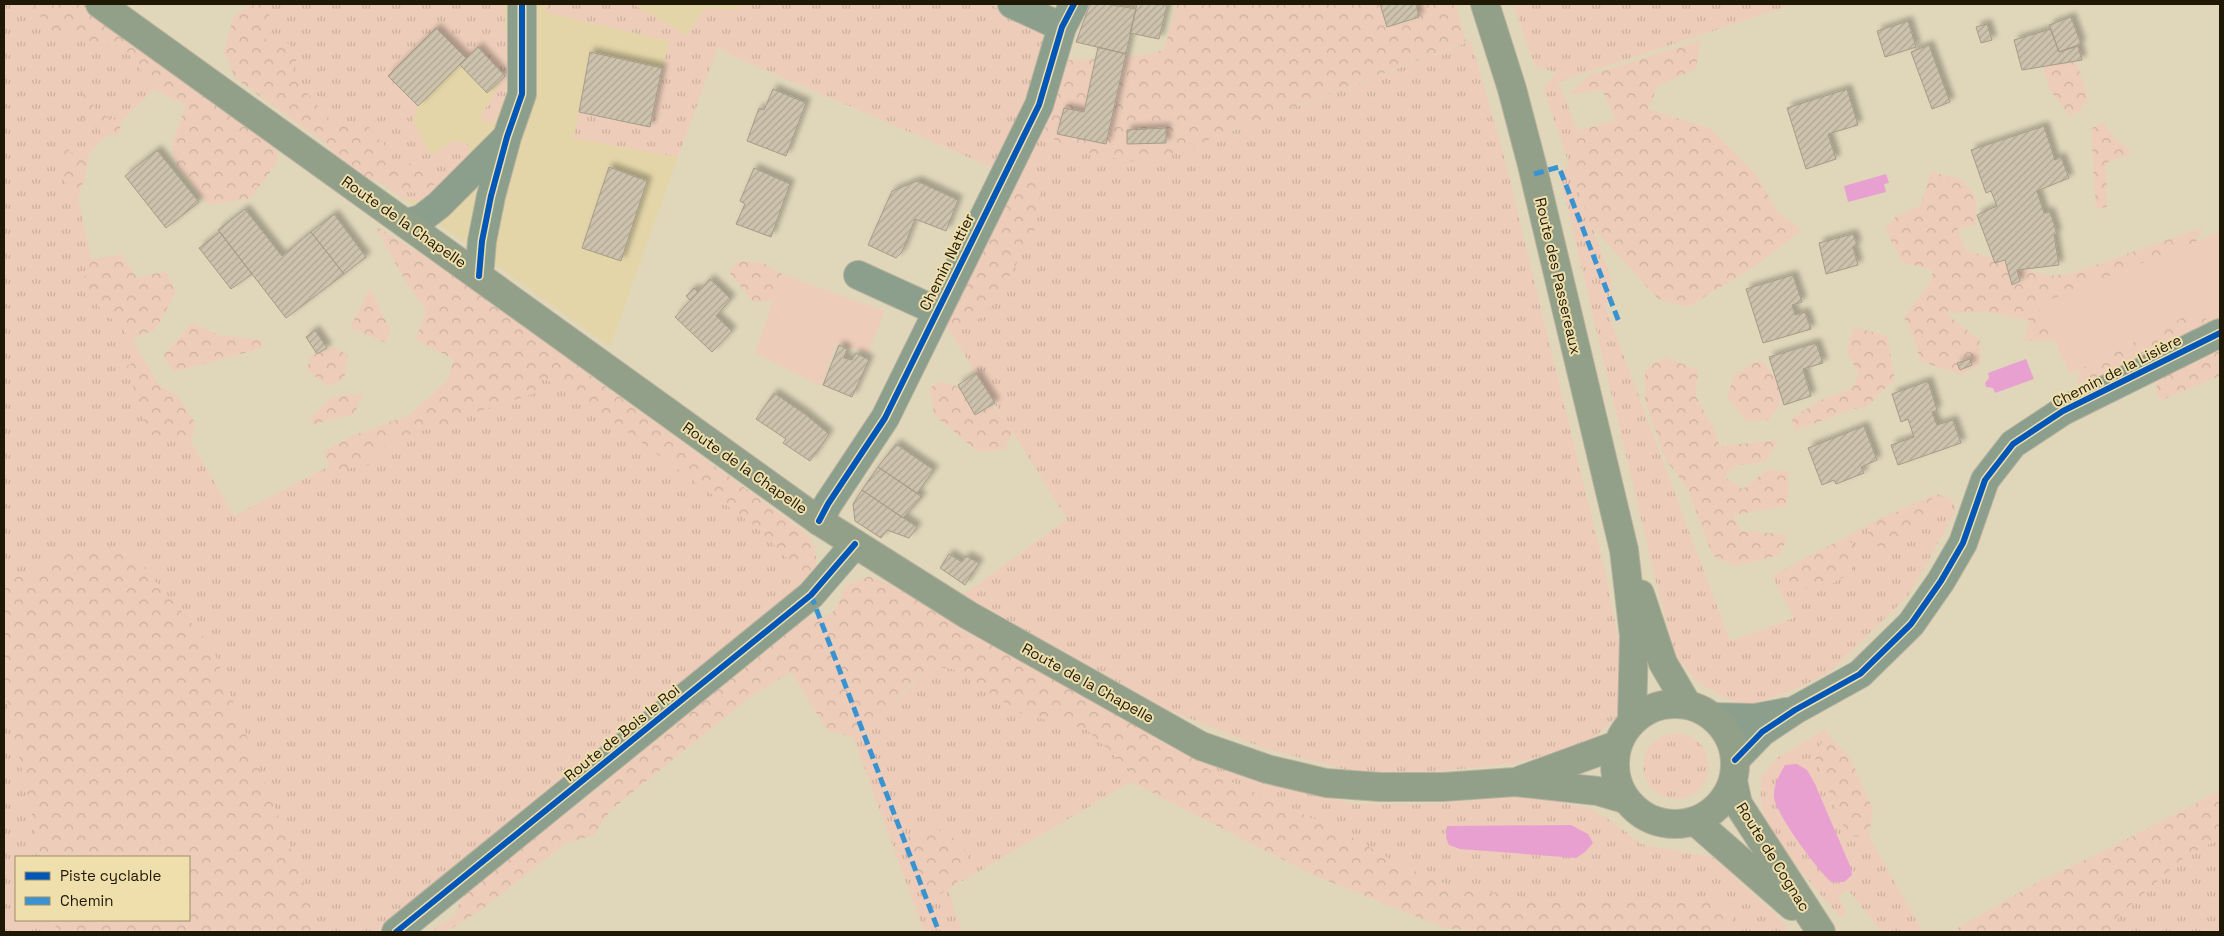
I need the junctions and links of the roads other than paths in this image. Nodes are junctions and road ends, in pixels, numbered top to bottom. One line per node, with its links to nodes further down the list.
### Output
1 (100, 4): 7 (main road, Route de la Chapelle)
2 (522, 4): 6 (street)
3 (1012, 4): 5 (street)
4 (1485, 4): 14 (main road, Route des Passereaux)
5 (1068, 15): 10 (street, Chemin Nattier)
6 (507, 137): 7 (street); 9 (street)
7 (406, 223): 9 (main road, Route de la Chapelle)
8 (858, 275): 10 (street)
9 (479, 276): 12 (main road, Route de la Chapelle)
10 (937, 311): 12 (street, Chemin Nattier)
11 (2220, 333): 16 (street, Chemin de la Lisière)
12 (819, 521): 13 (main road, Route de la Chapelle)
13 (856, 544): 21 (main road, Route de la Chapelle); 24 (street, Route de Bois le Roi)
14 (1624, 550): 15 (main road, Route des Passereaux); 18 (main road, Route des Passereaux)
15 (1687, 704): 17 (main road); 18 (main road)
16 (1795, 710): 17 (street, Chemin de la Lisière); 20 (street, Chemin de la Lisière)
17 (1713, 717): 20 (main road)
18 (1632, 721): 19 (main road)
19 (1617, 745): 21 (main road, Route de la Chapelle); 22 (main road)
20 (1734, 770): 23 (main road); 25 (main road, Route de Cognac)
21 (1515, 782): 22 (main road, Route de la Chapelle)
22 (1625, 799): 23 (main road)
23 (1695, 821): 25 (main road, Route de Cognac)
24 (396, 932)
25 (1821, 932)

